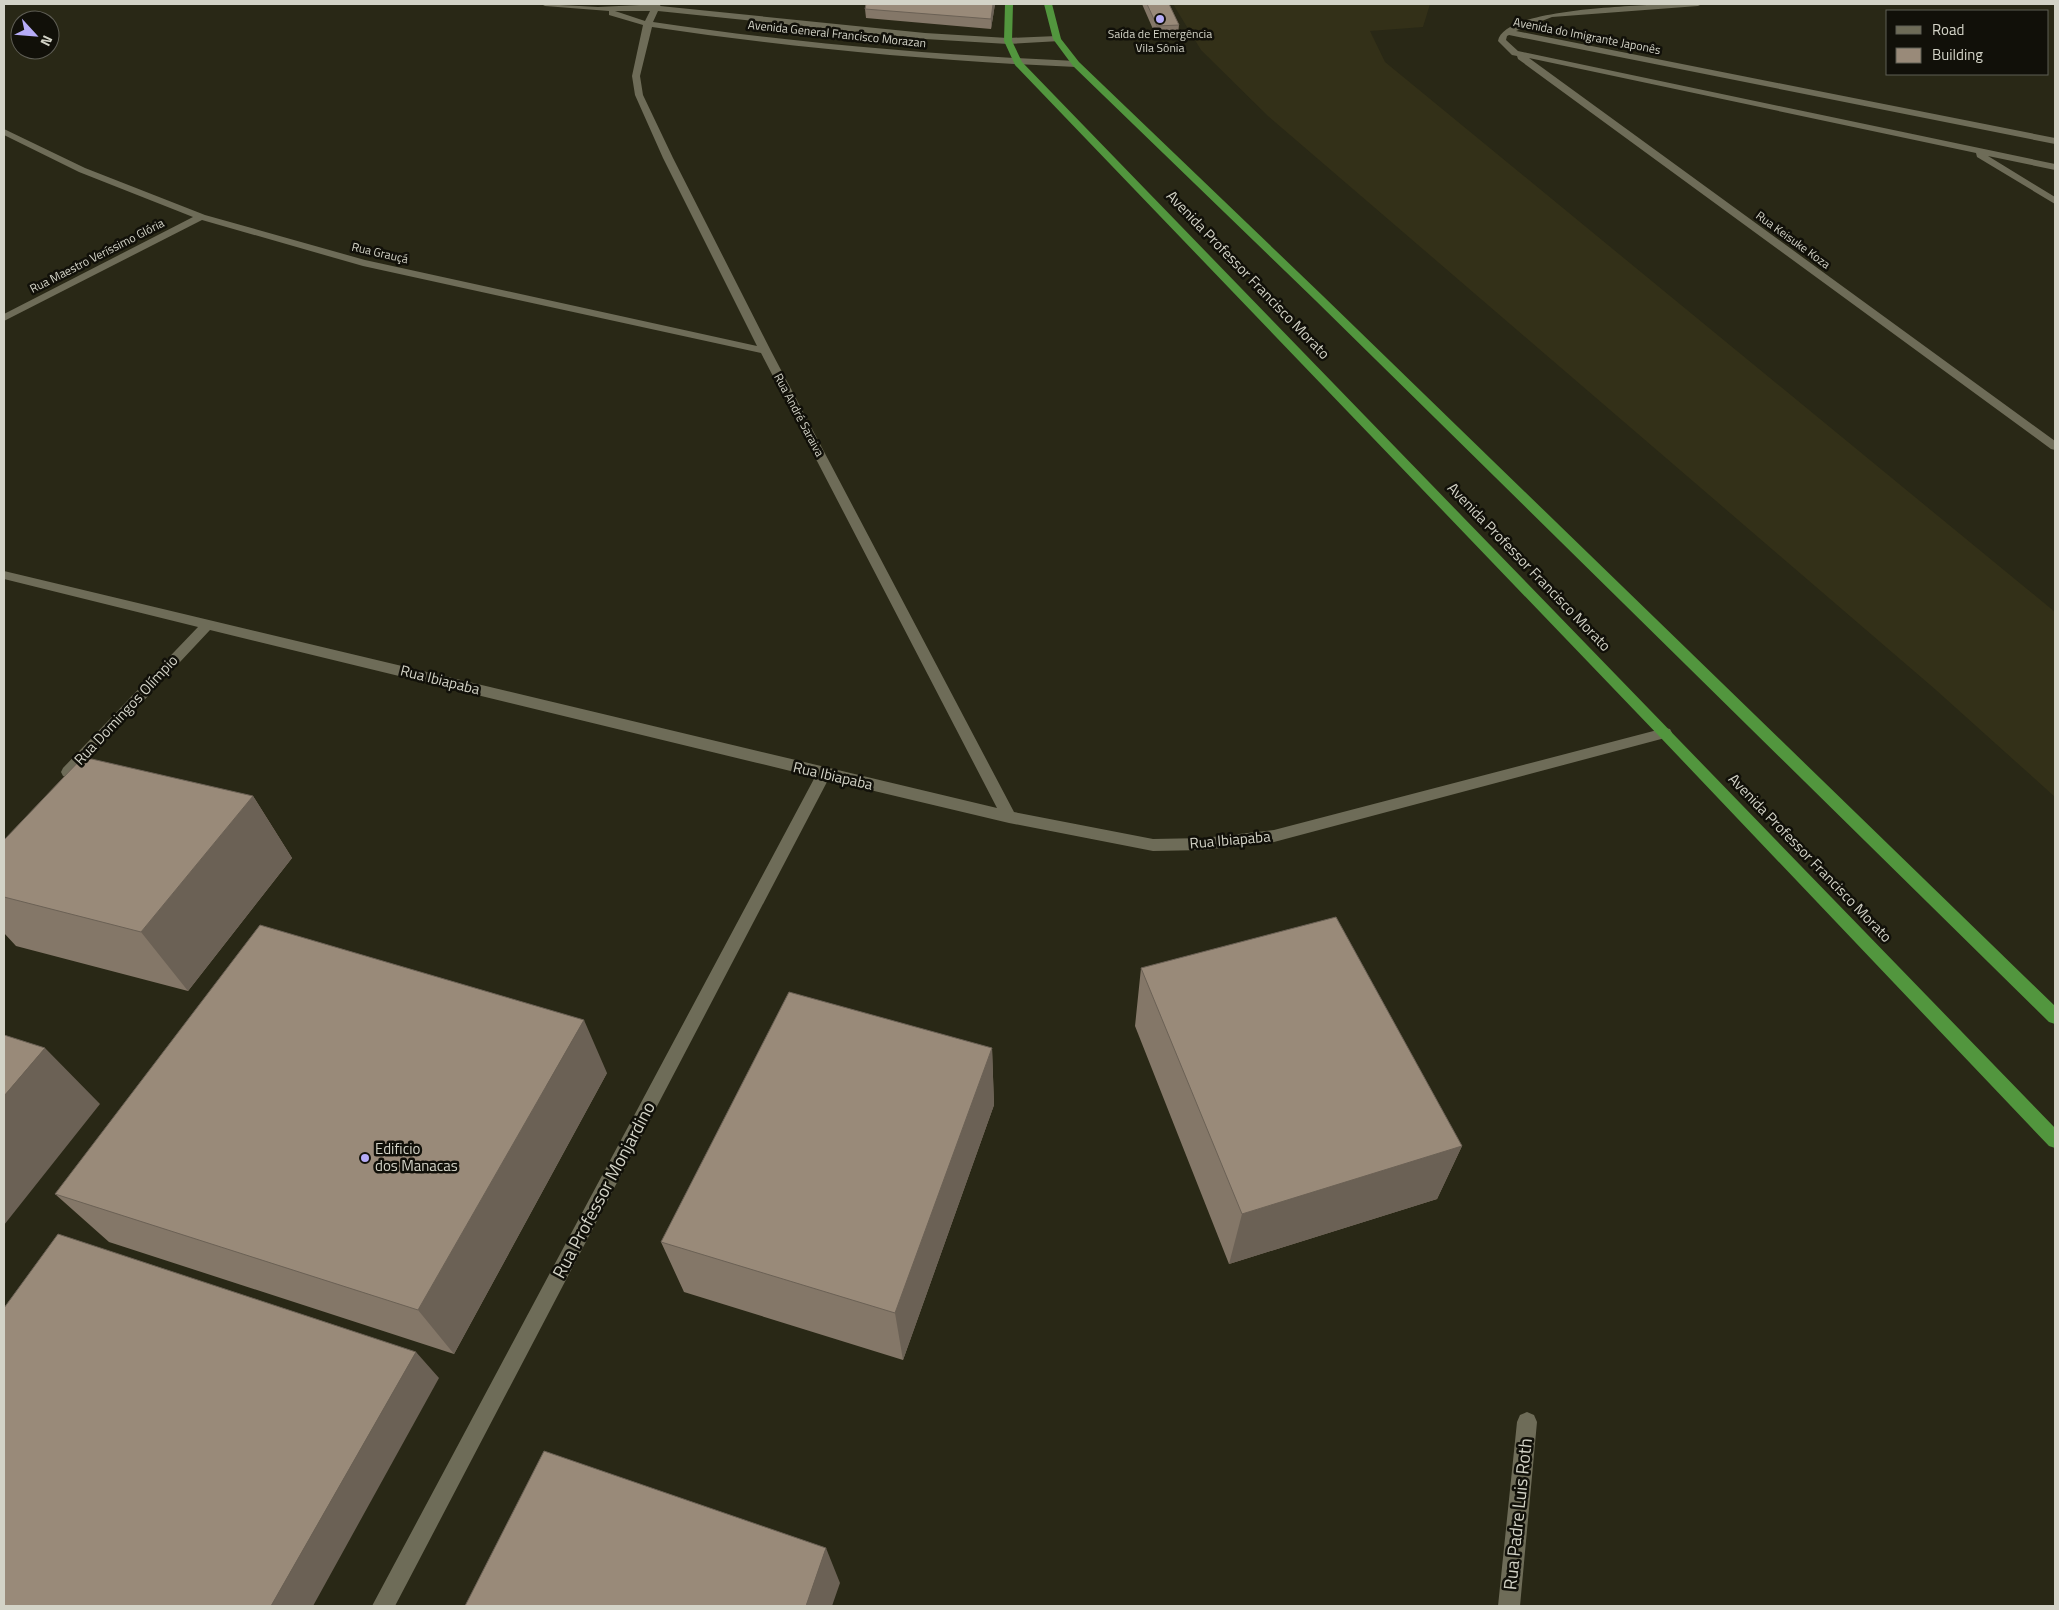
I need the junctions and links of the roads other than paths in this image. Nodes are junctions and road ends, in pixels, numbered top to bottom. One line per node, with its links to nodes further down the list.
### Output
1 (545, 4): 6 (street, Avenida General Francisco Morazan)
2 (1009, 4): 10 (highway, Avenida Professor Francisco Morato)
3 (1048, 4): 9 (highway, Avenida Professor Francisco Morato)
4 (1698, 4): 8 (street)
5 (656, 6): 6 (street, Avenida General Francisco Morazan); 7 (street, Rua André Saraiva); 10 (street, Avenida General Francisco Morazan)
6 (598, 9): 7 (street, Avenida General Francisco Morazan)
7 (648, 24): 12 (street, Avenida General Francisco Morazan); 21 (street, Rua André Saraiva)
8 (1507, 32): 11 (street, Avenida do Imigrante Japonês); 15 (street, Avenida do Imigrante Japonês)
9 (1056, 39): 10 (street, Avenida General Francisco Morazan); 13 (highway, Avenida Professor Francisco Morato)
10 (1008, 41): 12 (highway, Avenida Professor Francisco Morato)
11 (1515, 54): 16 (street); 22 (street, Rua Keisuke Koza)
12 (1018, 62): 13 (street, Avenida General Francisco Morazan); 25 (highway, Avenida Professor Francisco Morato)
13 (1076, 64): 29 (highway, Avenida Professor Francisco Morato)
14 (4, 132): 19 (street, Rua Grauçá)
15 (2055, 141)
16 (1970, 149): 17 (street); 18 (street)
17 (2055, 166)
18 (2055, 201)
19 (201, 216): 20 (street, Rua Maestro Veríssimo Glória); 21 (street, Rua Grauçá)
20 (4, 318)
21 (765, 351): 28 (street, Rua André Saraiva)
22 (2055, 446)
23 (4, 575): 24 (street, Rua Ibiapaba)
24 (208, 624): 26 (street, Rua Ibiapaba); 27 (street, Rua Domingos Olímpio)
25 (1666, 733): 28 (street, Rua Ibiapaba); 30 (highway, Avenida Professor Francisco Morato)
26 (824, 774): 28 (street, Rua Ibiapaba); 32 (street, Rua Professor Monjardino)
27 (58, 783)
28 (1009, 817)
29 (2055, 1017)
30 (2055, 1140)
31 (1526, 1422): 33 (street, Rua Padre Luis Roth)
32 (383, 1606)
33 (1508, 1606)

